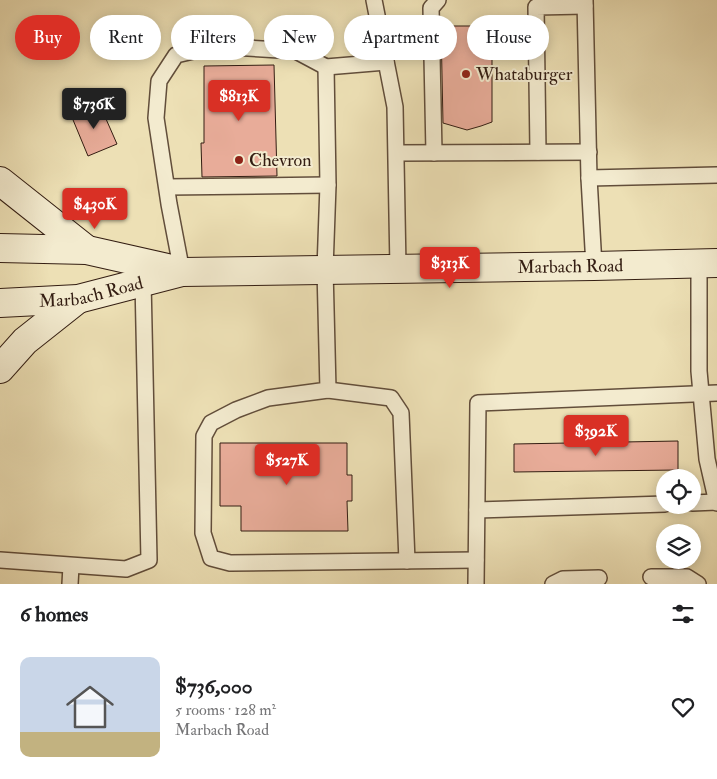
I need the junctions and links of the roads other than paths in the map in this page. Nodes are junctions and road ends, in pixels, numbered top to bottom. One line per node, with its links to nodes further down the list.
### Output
1 (374, 0): 5 (lane)
2 (438, 0): 10 (lane)
3 (532, 3): 4 (lane); 7 (lane)
4 (585, 3): 8 (lane)
5 (386, 62): 6 (lane); 9 (lane)
6 (326, 67): 14 (lane); 15 (lane)
7 (538, 152): 8 (lane); 10 (lane)
8 (589, 152): 12 (lane)
9 (397, 153): 10 (lane); 20 (lane)
10 (434, 153)
11 (717, 175): 12 (lane)
12 (590, 178): 19 (lane)
13 (0, 180): 17 (main road)
14 (328, 185): 15 (lane); 21 (lane)
15 (167, 187): 22 (lane)
16 (0, 248): 17 (main road, Marbach Road)
17 (87, 250): 22 (main road, Marbach Road)
18 (708, 263): 19 (main road, Marbach Road); 29 (lane)
19 (594, 266): 20 (main road, Marbach Road)
20 (398, 268): 21 (main road, Marbach Road)
21 (325, 269): 22 (main road, Marbach Road); 27 (lane)
22 (182, 272): 23 (main road, Marbach Road)
23 (143, 281): 24 (main road, Marbach Road); 37 (lane)
24 (78, 299): 25 (main road, Marbach Road); 26 (main road)
25 (0, 302)
26 (0, 368)
27 (328, 390): 36 (lane); 36 (lane)
28 (717, 393): 29 (lane)
29 (700, 394): 31 (lane); 33 (lane)
30 (701, 503): 31 (lane)
31 (717, 503)
32 (656, 504): 33 (lane)
33 (476, 510): 35 (lane)
34 (0, 560): 37 (lane)
35 (476, 560): 36 (lane); 41 (lane)
36 (407, 561)
37 (71, 566): 40 (lane)
38 (651, 577): 43 (lane)
39 (599, 578): 42 (lane)
40 (70, 584)
41 (476, 584)
42 (553, 584)
43 (698, 584)

